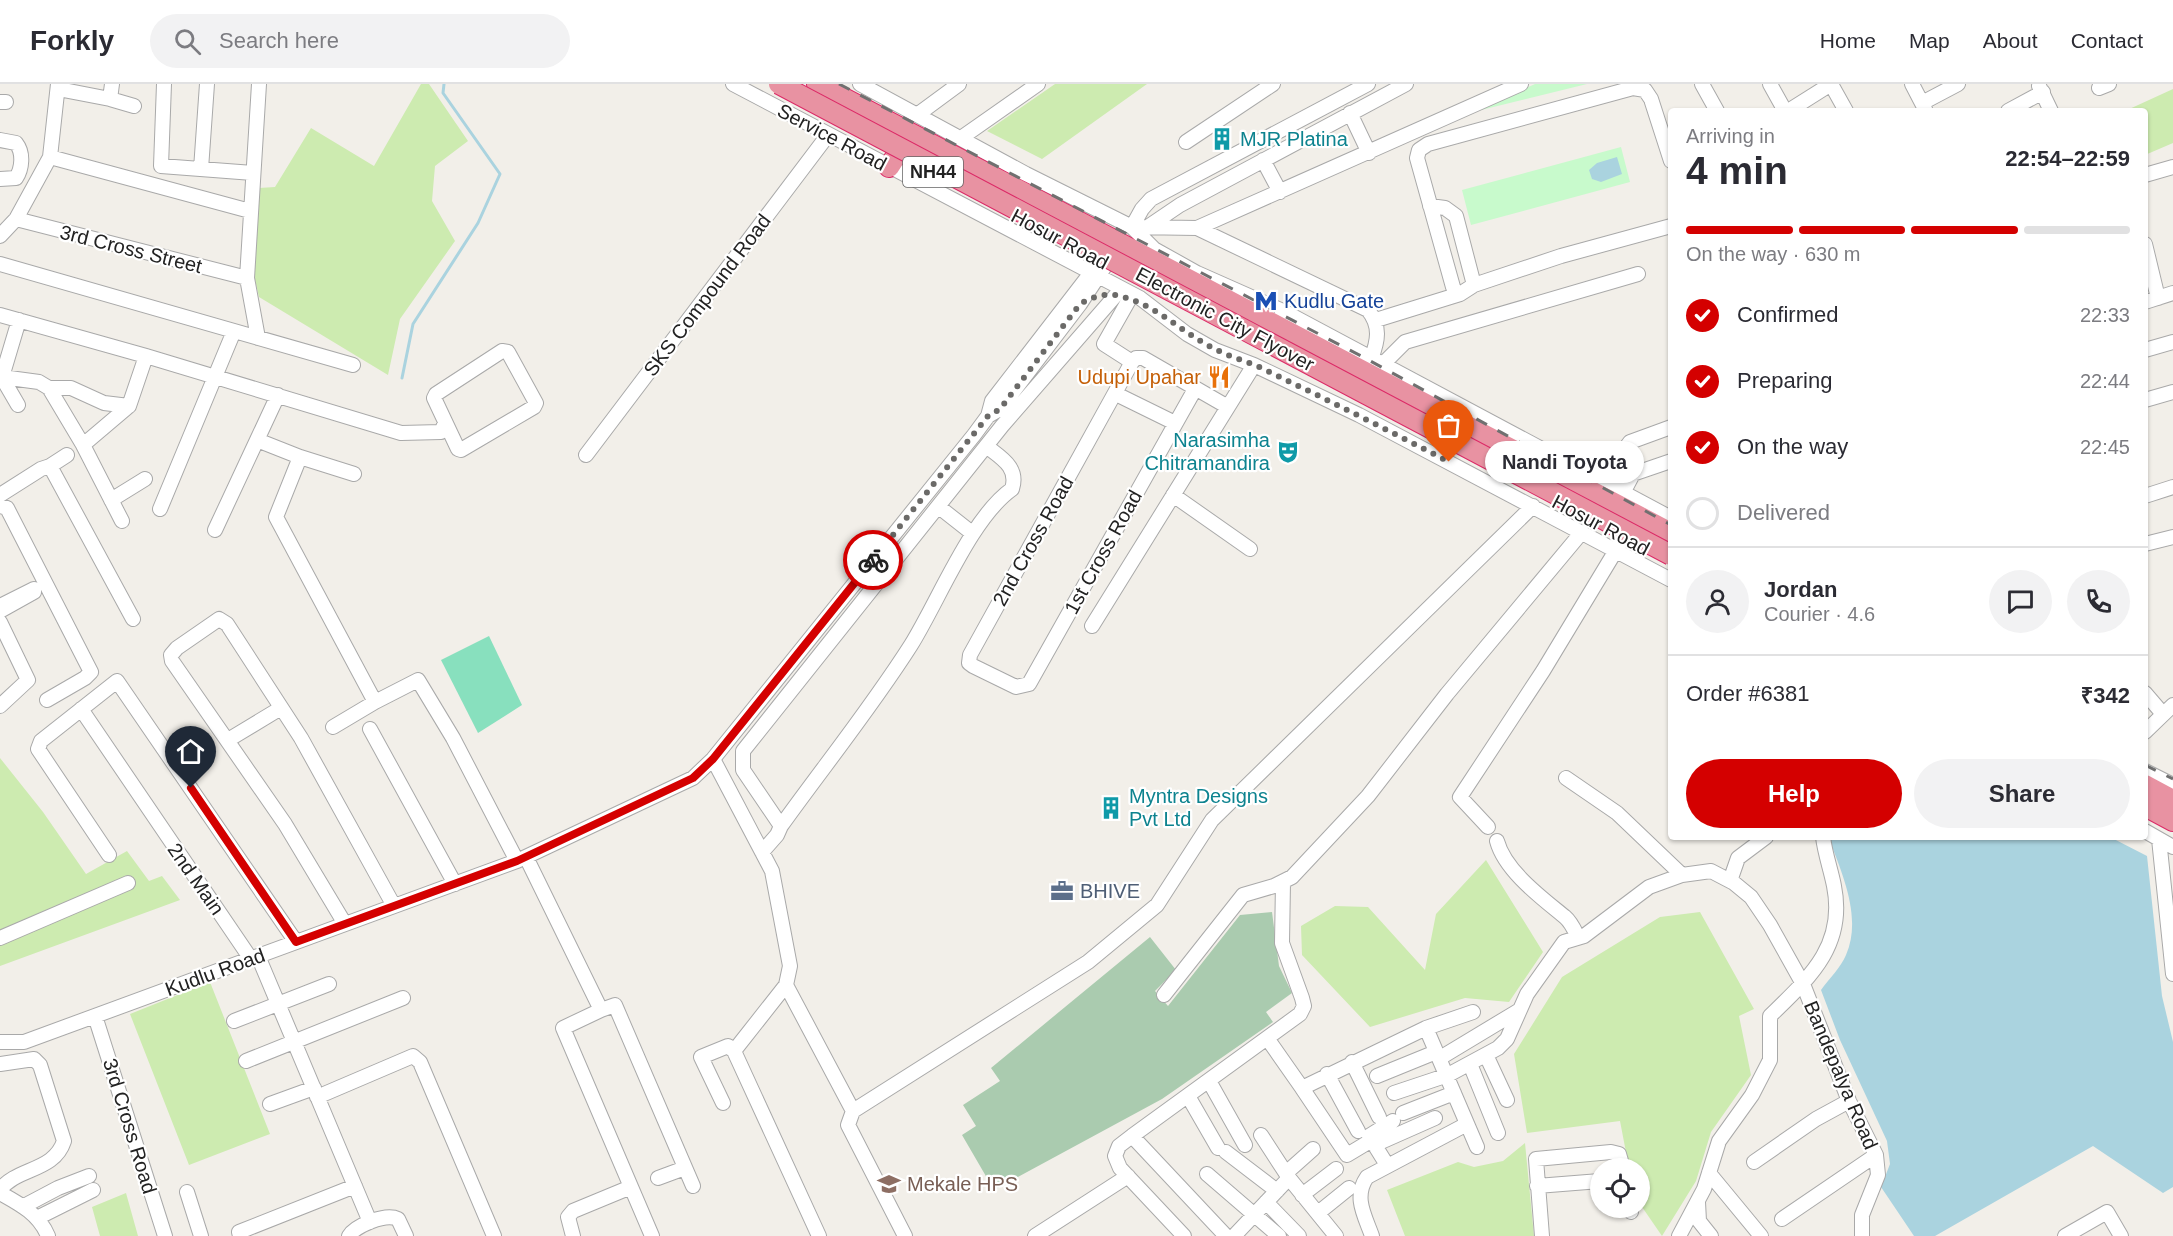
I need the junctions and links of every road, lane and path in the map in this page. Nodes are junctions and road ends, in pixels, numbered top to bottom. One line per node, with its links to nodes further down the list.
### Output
1 (112, 84): 25 (street)
2 (164, 84): 46 (street)
3 (207, 84): 46 (street)
4 (259, 84): 48 (street)
5 (733, 84): 36 (street, Service Road)
6 (767, 84): 43 (highway, Hosur Road / NH44)
7 (779, 84): 135 (highway, Electronic City Flyover, bridge)
8 (803, 84): 131 (highway, Electronic City Flyover)
9 (817, 84): 61 (highway, Hosur Road / NH44)
10 (861, 84): 23 (street)
11 (959, 84): 35 (street)
12 (1038, 84): 37 (street)
13 (1273, 84): 39 (street)
14 (1368, 84): 57 (street)
15 (1406, 84): 34 (street)
16 (1521, 84): 41 (street)
17 (1702, 84): 28 (street)
18 (1770, 84): 29 (street)
19 (1831, 84): 30 (street); 31 (street)
20 (1912, 84): 27 (street)
21 (1958, 84): 27 (street)
22 (58, 86): 25 (street); 42 (street)
23 (882, 88): 35 (street)
24 (2040, 88): 32 (street); 33 (street)
25 (110, 99): 26 (street)
26 (134, 106)
27 (1924, 107)
28 (1715, 108)
29 (1788, 108)
30 (1792, 108)
31 (1844, 108)
32 (2012, 108)
33 (2050, 108)
34 (1350, 113): 41 (street); 44 (street)
35 (917, 116): 37 (street)
36 (828, 135): 43 (street, Service Road); 106 (street, SKS Compound Road)
37 (961, 138): 57 (street)
38 (0, 140): 47 (street)
39 (1186, 142)
40 (1668, 151): 53 (street)
41 (1369, 153): 52 (street)
42 (50, 157): 50 (street); 54 (street)
43 (894, 160): 64 (highway, Hosur Road / NH44)
44 (1263, 160): 52 (street); 56 (street)
45 (2173, 167): 49 (street)
46 (201, 169): 48 (street)
47 (20, 172): 50 (street); 51 (street)
48 (253, 173): 54 (street)
49 (2148, 174)
50 (39, 177): 55 (street)
51 (0, 179)
52 (1280, 192): 59 (street)
53 (1430, 206): 67 (street); 68 (street)
54 (250, 211): 66 (street)
55 (16, 219): 60 (street); 66 (street, 3rd Cross Street)
56 (1149, 226): 57 (street); 59 (street)
57 (1132, 227): 83 (street, Hosur Road)
58 (1668, 227): 67 (street)
59 (1197, 228): 75 (street)
60 (0, 236)
61 (1115, 242): 64 (street); 88 (highway, Hosur Road / NH44)
62 (0, 264): 77 (street)
63 (2148, 268): 71 (street)
64 (1099, 269): 72 (street, Kudlu Road); 73 (street); 98 (street, Kudlu Road); 133 (highway, Hosur Road / NH44)
65 (1638, 274): 83 (street)
66 (247, 278): 78 (street)
67 (1474, 285): 68 (street); 75 (street)
68 (1453, 287): 75 (street)
69 (2173, 293): 71 (street)
70 (1123, 297): 72 (street); 73 (street); 82 (street); 102 (street)
71 (2152, 300)
72 (1080, 304): 98 (street, Kudlu Road)
73 (1155, 310): 85 (street)
74 (0, 315): 76 (street)
75 (1373, 316): 83 (street)
76 (19, 320): 81 (street); 86 (street)
77 (234, 331): 78 (street); 87 (street)
78 (258, 338): 84 (street)
79 (2173, 342): 80 (street)
80 (2148, 349)
81 (146, 356): 87 (street); 96 (street)
82 (1132, 362): 90 (street); 93 (street, 2nd Cross Road)
83 (1377, 362): 88 (street, Hosur Road)
84 (353, 365)
85 (1254, 365): 97 (street); 121 (street)
86 (1, 375): 89 (street); 95 (street)
87 (213, 377): 92 (street); 123 (street)
88 (1402, 384): 115 (street, Hosur Road); 127 (highway, Hosur Road / NH44)
89 (49, 388): 96 (street); 104 (street)
90 (1196, 389): 97 (street); 100 (street, 1st Cross Road)
91 (2173, 392): 94 (street)
92 (278, 394): 99 (street); 103 (street)
93 (1116, 394): 100 (street); 142 (street, 2nd Cross Road)
94 (2148, 399)
95 (18, 405)
96 (129, 406): 104 (street)
97 (1228, 407): 117 (street)
98 (985, 419): 102 (street); 154 (street, Kudlu Road)
99 (445, 423): 99 (street)
100 (1175, 423): 142 (street, 1st Cross Road)
101 (1668, 428): 112 (street)
102 (996, 433): 105 (street)
103 (257, 440): 108 (street); 126 (street)
104 (83, 445): 119 (street)
105 (986, 446): 122 (street); 129 (street)
106 (586, 454)
107 (67, 455): 110 (street)
108 (300, 457): 111 (street); 145 (street)
109 (1668, 462): 112 (street)
110 (50, 466): 116 (street); 140 (street)
111 (354, 474)
112 (1633, 474): 115 (street)
113 (145, 479): 119 (street)
114 (2173, 487): 118 (street)
115 (1623, 493): 124 (street, Hosur Road)
116 (0, 495)
117 (1173, 495): 134 (street); 141 (street)
118 (2148, 495)
119 (111, 500): 125 (street)
120 (0, 506): 138 (street)
121 (1533, 506): 128 (street); 226 (street)
122 (939, 507): 129 (street); 165 (street)
123 (160, 509)
124 (1668, 516)
125 (122, 521)
126 (215, 530)
127 (1668, 531)
128 (1582, 532): 133 (street); 179 (street)
129 (972, 533): 165 (street)
130 (2173, 537): 132 (street)
131 (1668, 541)
132 (2148, 543)
133 (1619, 544): 136 (highway, Hosur Road / NH44); 137 (street); 166 (street)
134 (1250, 549)
135 (1668, 553)
136 (1668, 561)
137 (1668, 578)
138 (39, 584): 139 (street); 144 (street)
139 (1, 610): 146 (street)
140 (133, 619)
141 (1092, 626)
142 (1029, 684)
143 (2148, 695): 149 (street)
144 (47, 700)
145 (375, 702): 150 (street); 175 (street)
146 (0, 706)
147 (281, 708): 153 (street); 153 (street); 183 (street)
148 (81, 709): 174 (street); 188 (street); 189 (street, 2nd Main)
149 (2168, 710): 152 (street)
150 (333, 727)
151 (370, 729): 181 (street)
152 (2148, 729)
153 (228, 740): 185 (street)
154 (713, 759): 173 (street); 175 (street, Kudlu Road)
155 (2148, 772): 157 (street)
156 (1566, 778): 176 (street)
157 (2173, 785)
158 (2148, 788): 160 (highway)
159 (2148, 796): 162 (highway)
160 (2173, 800)
161 (2148, 808): 164 (highway)
162 (2173, 808)
163 (2148, 817): 168 (highway)
164 (2173, 821)
165 (781, 826): 173 (street)
166 (1488, 827)
167 (2148, 831): 168 (street)
168 (2166, 834): 172 (street); 184 (street)
169 (1762, 840): 178 (street)
170 (1823, 840): 192 (street)
171 (1497, 841): 177 (street)
172 (2173, 847)
173 (762, 852): 193 (street)
174 (109, 855)
175 (522, 859): 181 (street, Kudlu Road); 197 (street)
176 (1682, 875): 178 (street); 186 (street)
177 (1524, 880): 182 (street); 186 (street)
178 (1730, 881): 192 (street, Bandepalya Road)
179 (1282, 882): 194 (street); 203 (street)
180 (128, 884): 187 (street)
181 (455, 884): 183 (street, Kudlu Road)
182 (1524, 896)
183 (394, 906): 185 (street, Kudlu Road)
184 (2170, 913): 190 (street)
185 (345, 924): 188 (street, Kudlu Road)
186 (1578, 937): 198 (street)
187 (0, 938)
188 (296, 942): 189 (street, Kudlu Road)
189 (255, 957): 196 (street, 2nd Main); 200 (street, Kudlu Road)
190 (2173, 974)
191 (329, 984): 196 (street)
192 (1803, 984): 223 (street, Bandepalya Road); 244 (street)
193 (786, 985): 206 (street); 226 (street)
194 (1164, 995)
195 (403, 998): 205 (street)
196 (278, 1004): 201 (street); 205 (street, 2nd Main)
197 (601, 1010): 242 (street); 254 (street)
198 (1518, 1011): 207 (street); 208 (street)
199 (1473, 1012): 202 (street)
200 (96, 1016): 204 (street, Kudlu Road); 271 (street, 3rd Cross Road)
201 (234, 1021)
202 (1426, 1028): 207 (street); 210 (street)
203 (1267, 1038): 216 (street); 217 (street)
204 (0, 1042)
205 (294, 1042): 209 (street); 218 (street, 2nd Main)
206 (734, 1051): 224 (street); 279 (street)
207 (1438, 1055): 214 (street); 215 (street)
208 (1486, 1055): 212 (street); 222 (street)
209 (246, 1061)
210 (1352, 1062): 213 (street); 227 (street)
211 (0, 1064): 257 (street)
212 (1470, 1064): 214 (street); 231 (street)
213 (1327, 1074): 217 (street); 230 (street)
214 (1448, 1075): 219 (street); 220 (street)
215 (1377, 1076)
216 (1209, 1081): 221 (street); 235 (street)
217 (1302, 1088): 234 (street)
218 (316, 1092): 225 (street); 251 (street, 2nd Main); 276 (street)
219 (1394, 1093)
220 (1454, 1093): 229 (street); 234 (street)
221 (1188, 1096): 233 (street); 258 (street)
222 (1507, 1100)
223 (1849, 1101): 238 (street, Bandepalya Road); 240 (street)
224 (723, 1103)
225 (270, 1104)
226 (853, 1111): 280 (street)
227 (1379, 1117)
228 (1435, 1118): 234 (street)
229 (1467, 1124): 236 (street); 241 (street)
230 (1358, 1131)
231 (1497, 1133)
232 (1261, 1135): 248 (street)
233 (1132, 1136): 247 (street); 269 (street)
234 (1373, 1143): 241 (street)
235 (1245, 1145)
236 (1477, 1148)
237 (1313, 1149): 248 (street)
238 (1876, 1155): 267 (street); 291 (street, Bandepalya Road)
239 (1620, 1158): 253 (street)
240 (1754, 1162)
241 (1387, 1165): 286 (street)
242 (685, 1168): 249 (street); 252 (street)
243 (1336, 1169): 260 (street)
244 (1709, 1173): 261 (street); 290 (street)
245 (1207, 1174): 265 (street)
246 (89, 1176): 263 (street)
247 (1128, 1176): 281 (street); 282 (street)
248 (1288, 1176): 258 (street); 260 (street)
249 (658, 1178)
250 (1590, 1181): 253 (street)
251 (355, 1186): 268 (street, 2nd Main); 273 (street)
252 (693, 1186)
253 (1537, 1186): 287 (street)
254 (632, 1187): 277 (street); 278 (street)
255 (1349, 1188): 264 (street)
256 (93, 1190): 266 (street)
257 (0, 1191): 263 (street)
258 (1277, 1191): 262 (street)
259 (187, 1192): 272 (street)
260 (1302, 1195): 264 (street)
261 (1698, 1200): 288 (street); 289 (street)
262 (1266, 1202): 265 (street); 284 (street)
263 (24, 1206): 266 (street)
264 (1318, 1213): 285 (street)
265 (1254, 1215): 269 (street); 283 (street)
266 (37, 1218): 270 (street)
267 (1782, 1219)
268 (370, 1222): 274 (street); 275 (street)
269 (1234, 1235)
270 (48, 1236)
271 (165, 1236)
272 (201, 1236)
273 (240, 1236)
274 (349, 1236)
275 (406, 1236)
276 (494, 1236)
277 (573, 1236)
278 (652, 1236)
279 (819, 1236)
280 (905, 1236)
281 (1035, 1236)
282 (1184, 1236)
283 (1279, 1236)
284 (1299, 1236)
285 (1335, 1236)
286 (1372, 1236)
287 (1542, 1236)
288 (1679, 1236)
289 (1711, 1236)
290 (1761, 1236)
291 (1862, 1236)
292 (2065, 1236): 293 (street)
293 (2121, 1236)

